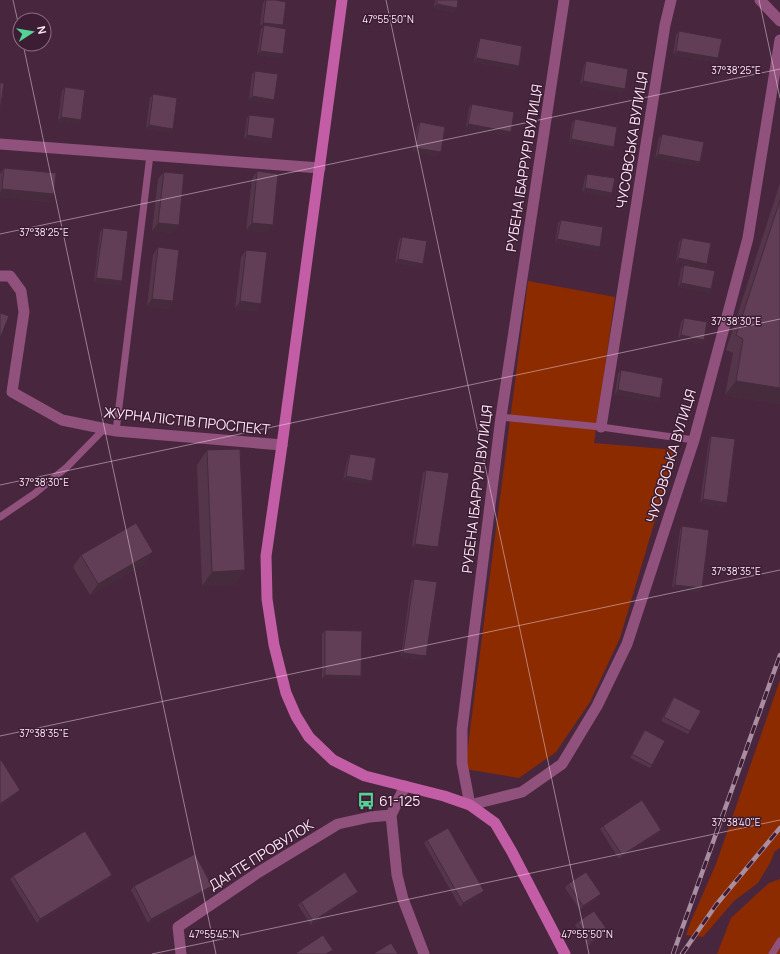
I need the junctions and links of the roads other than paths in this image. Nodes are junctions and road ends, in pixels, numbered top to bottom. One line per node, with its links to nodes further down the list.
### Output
1 (342, 0): 9 (main road, ЖУРНАЛІСТІВ ПРОСПЕКТ)
2 (564, 0): 11 (street, РУБЕНА ІБАРРУРІ ВУЛИЦЯ)
3 (670, 0): 12 (street, ЧУСОВСЬКА ВУЛИЦЯ)
4 (760, 0): 5 (street)
5 (780, 21)
6 (780, 40): 15 (street, ЧУСОВСЬКА ВУЛИЦЯ)
7 (0, 144): 8 (street)
8 (150, 155): 9 (street); 14 (lane)
9 (320, 168): 16 (main road, ЖУРНАЛІСТІВ ПРОСПЕКТ)
10 (0, 276): 13 (street, ЖУРНАЛІСТІВ ПРОСПЕКТ)
11 (501, 417): 12 (lane); 19 (street, РУБЕНА ІБАРРУРІ ВУЛИЦЯ)
12 (601, 427): 15 (lane)
13 (104, 429): 14 (street, ЖУРНАЛІСТІВ ПРОСПЕКТ); 17 (lane)
14 (116, 431): 16 (street, ЖУРНАЛІСТІВ ПРОСПЕКТ)
15 (694, 440): 19 (street, ЧУСОВСЬКА ВУЛИЦЯ)
16 (282, 445): 18 (main road, ЖУРНАЛІСТІВ ПРОСПЕКТ)
17 (0, 517)
18 (405, 786): 19 (main road, ЖУРНАЛІСТІВ ПРОСПЕКТ); 20 (street)
19 (470, 805): 24 (main road)
20 (391, 815): 22 (street, ДАНТЕ ПРОВУЛОК); 23 (street)
21 (780, 941): 25 (lane)
22 (181, 954)
23 (424, 954)
24 (565, 954)
25 (772, 954)

